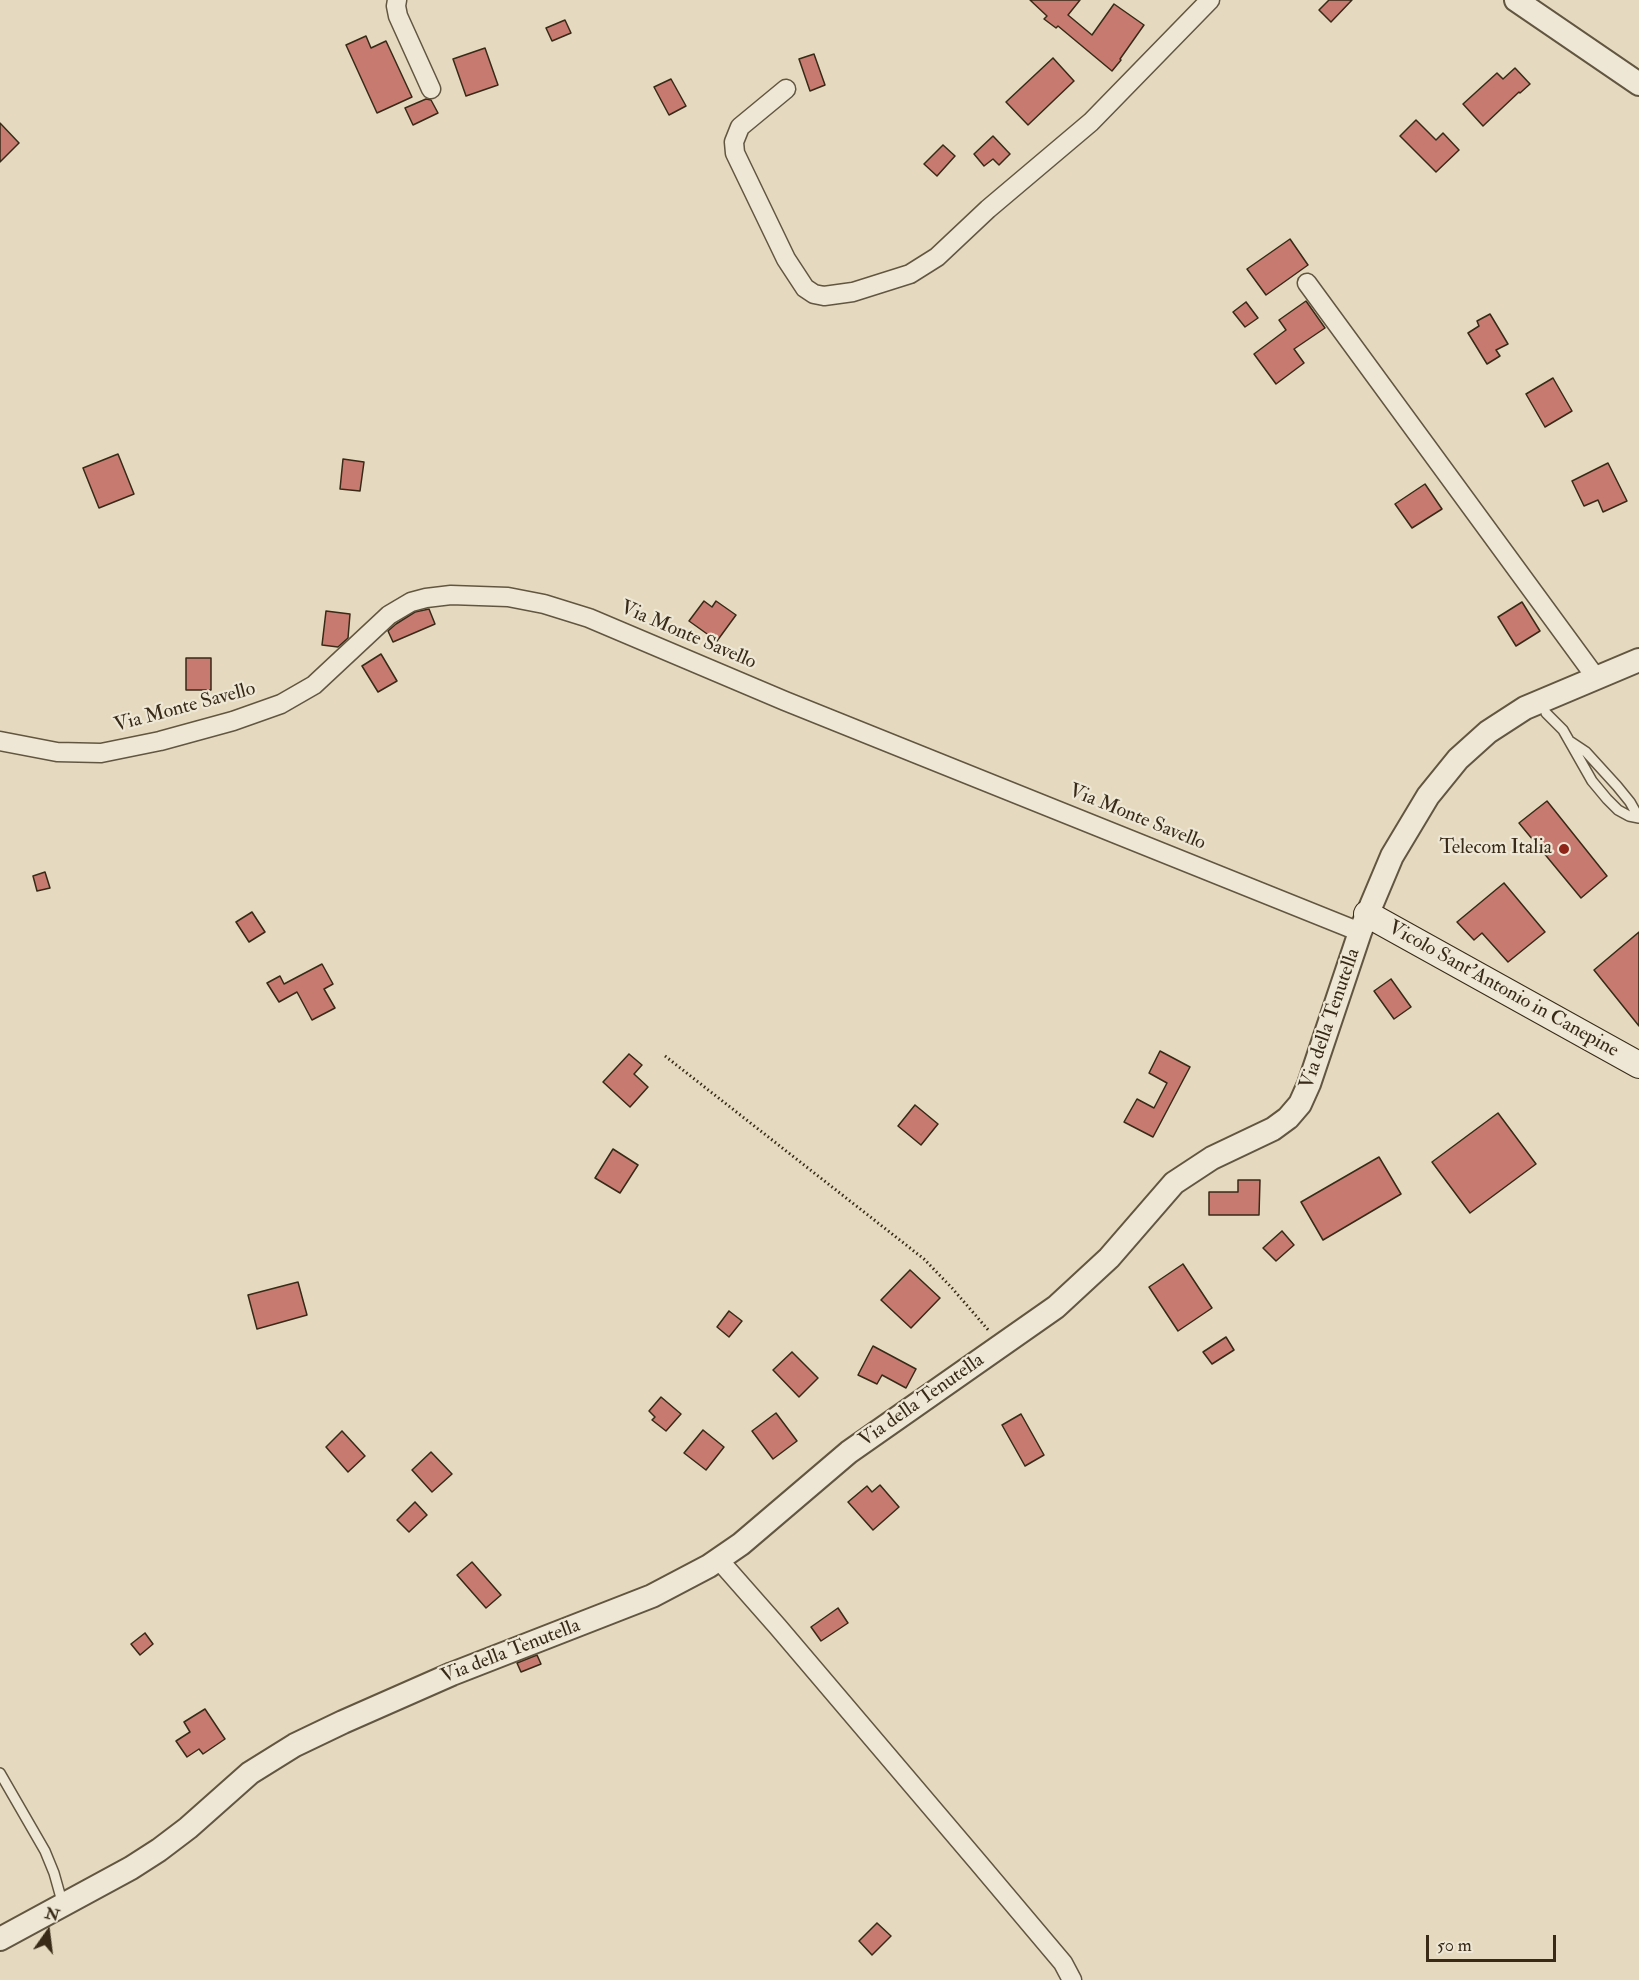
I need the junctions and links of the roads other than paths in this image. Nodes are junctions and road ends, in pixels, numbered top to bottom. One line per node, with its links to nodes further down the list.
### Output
1 (397, 0): 5 (street)
2 (1210, 0): 6 (street)
3 (1516, 0): 4 (street)
4 (1639, 84)
5 (430, 89)
6 (786, 89)
7 (1307, 283): 9 (street)
8 (1639, 660): 9 (street, Via della Tenutella)
9 (1597, 679): 10 (street, Via della Tenutella)
10 (1542, 707): 12 (lane); 15 (street, Via della Tenutella)
11 (0, 741): 15 (street, Via Monte Savello)
12 (1571, 742): 14 (lane); 14 (lane)
13 (1639, 813): 14 (lane)
14 (1639, 818)
15 (1364, 923): 16 (main road, Vicolo Sant'Antonio in Canepine); 17 (street, Via della Tenutella)
16 (1639, 1065)
17 (719, 1560): 19 (street, Via della Tenutella); 21 (street)
18 (0, 1773): 19 (lane)
19 (63, 1905): 20 (street, Via della Tenutella)
20 (0, 1939)
21 (1072, 1980)

